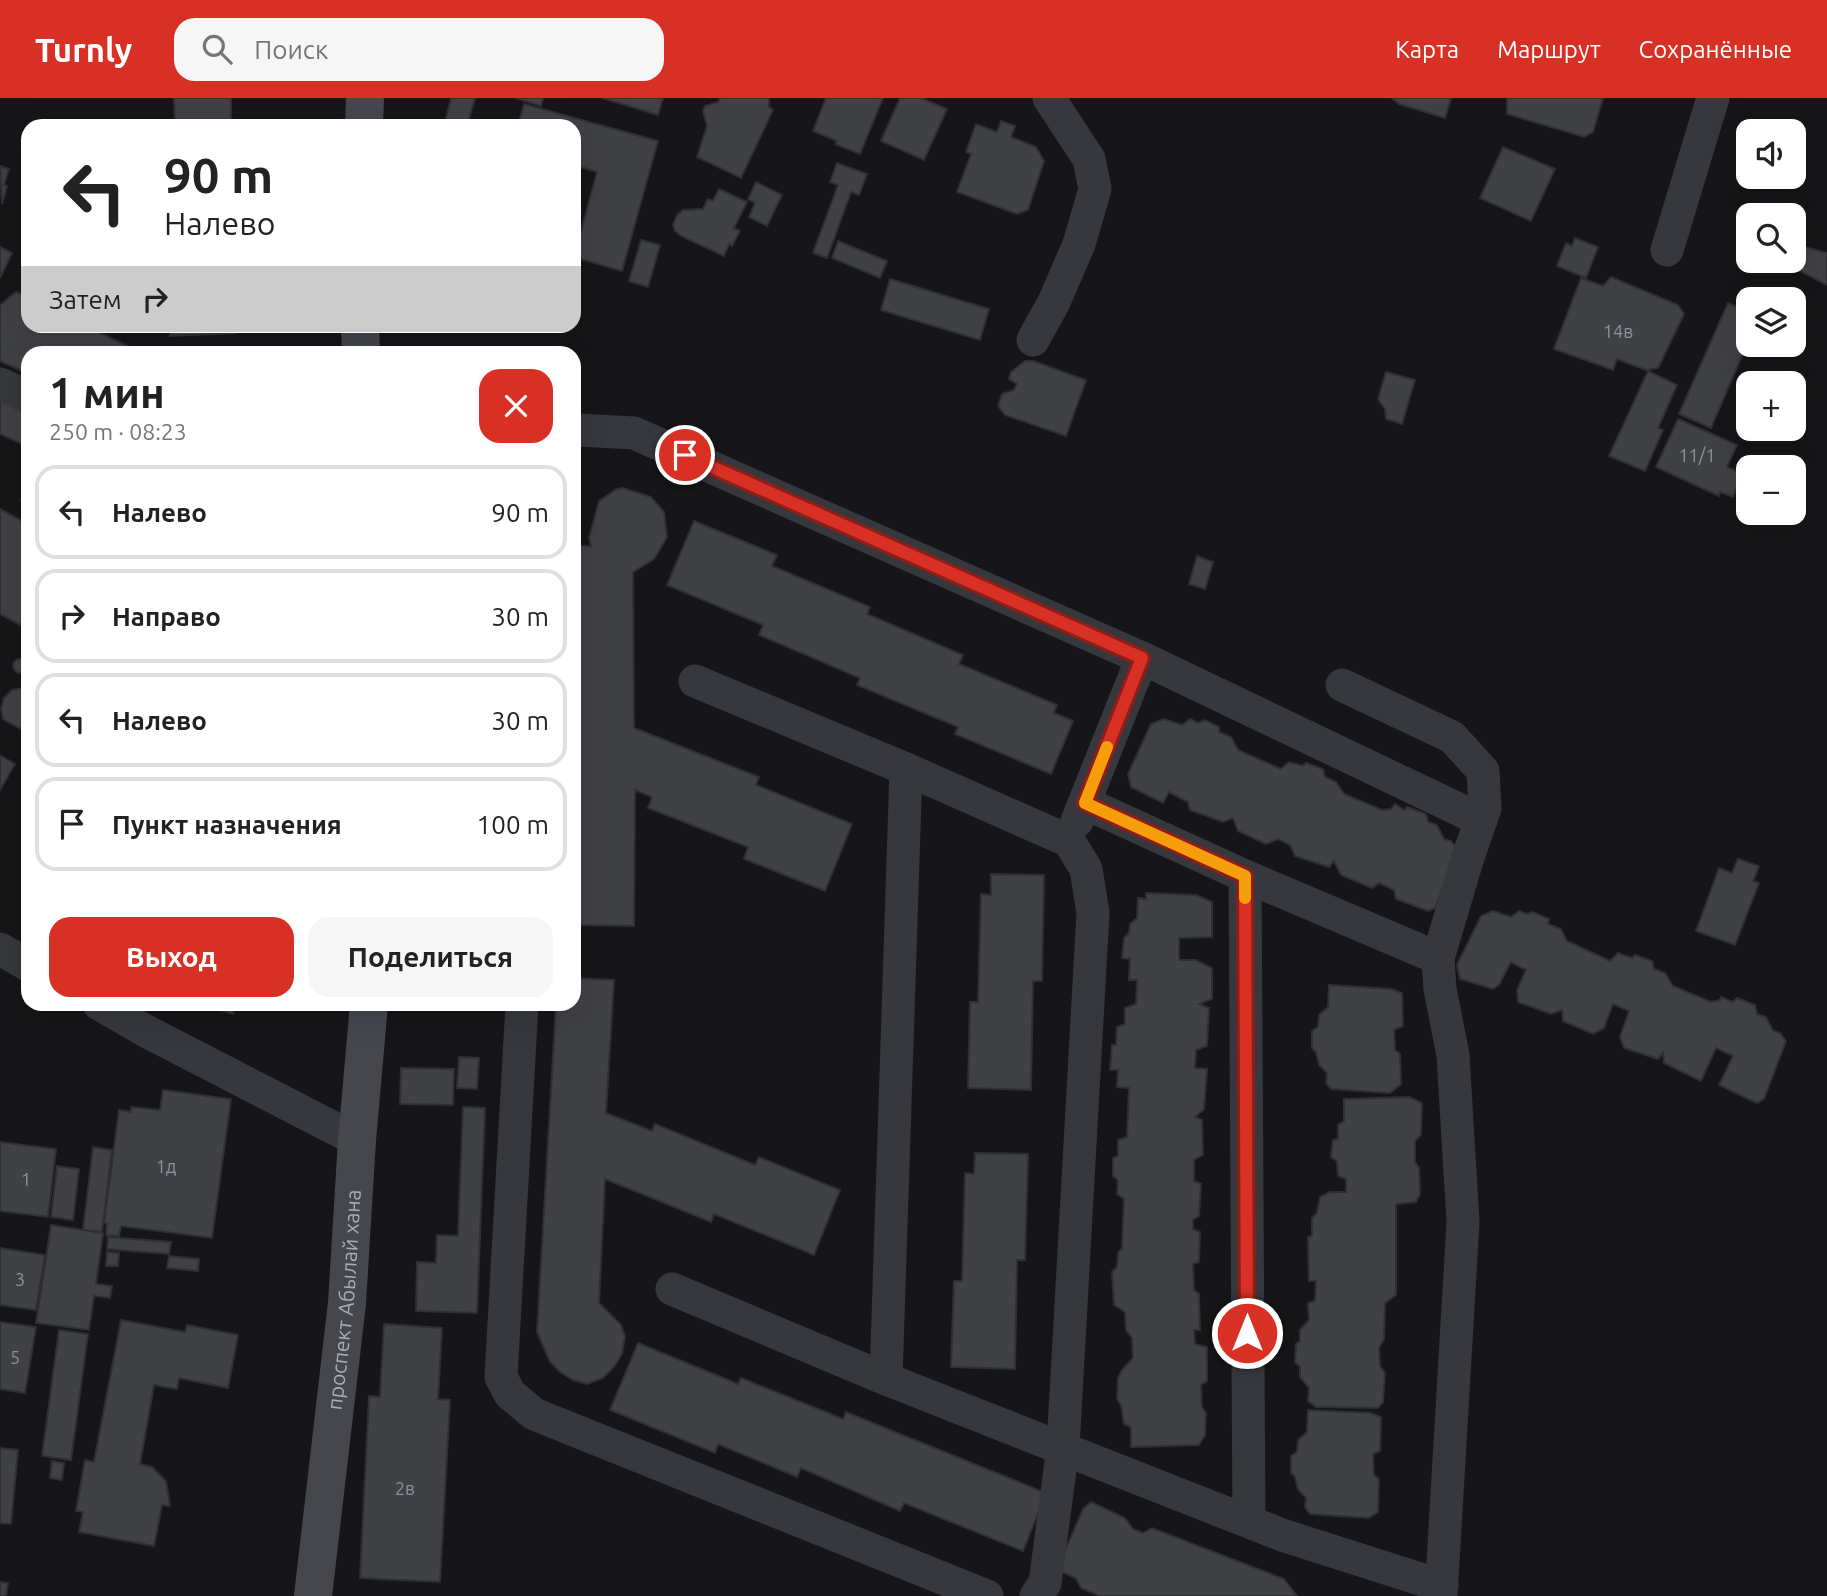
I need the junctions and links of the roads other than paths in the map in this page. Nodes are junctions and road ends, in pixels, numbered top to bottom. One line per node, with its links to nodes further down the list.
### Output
1 (365, 98): 4 (main road)
2 (1049, 98): 6 (street)
3 (1713, 98): 5 (street)
4 (364, 119)
5 (1667, 250)
6 (1033, 340)
7 (0, 384): 8 (street)
8 (21, 394)
9 (581, 430): 10 (street)
10 (1142, 658): 14 (street); 15 (street)
11 (695, 681): 13 (street)
12 (1342, 685): 15 (street)
13 (906, 769): 16 (street); 27 (street)
14 (1085, 803): 16 (street); 17 (street)
15 (1481, 820): 19 (street)
16 (1069, 841): 28 (street)
17 (1245, 876): 19 (street); 29 (street)
18 (0, 949): 20 (street)
19 (1438, 958): 30 (street)
20 (21, 961)
21 (122, 1011): 24 (street)
22 (368, 1011): 25 (main road, проспект Абылай хана)
23 (522, 1011): 32 (street)
24 (146, 1018): 25 (street)
25 (357, 1140): 31 (main road, проспект Абылай хана)
26 (672, 1289): 27 (street)
27 (886, 1379): 28 (street)
28 (1063, 1447): 29 (street); 33 (street)
29 (1249, 1521): 30 (street)
30 (1442, 1591)
31 (313, 1596)
32 (987, 1596)
33 (1036, 1596)

